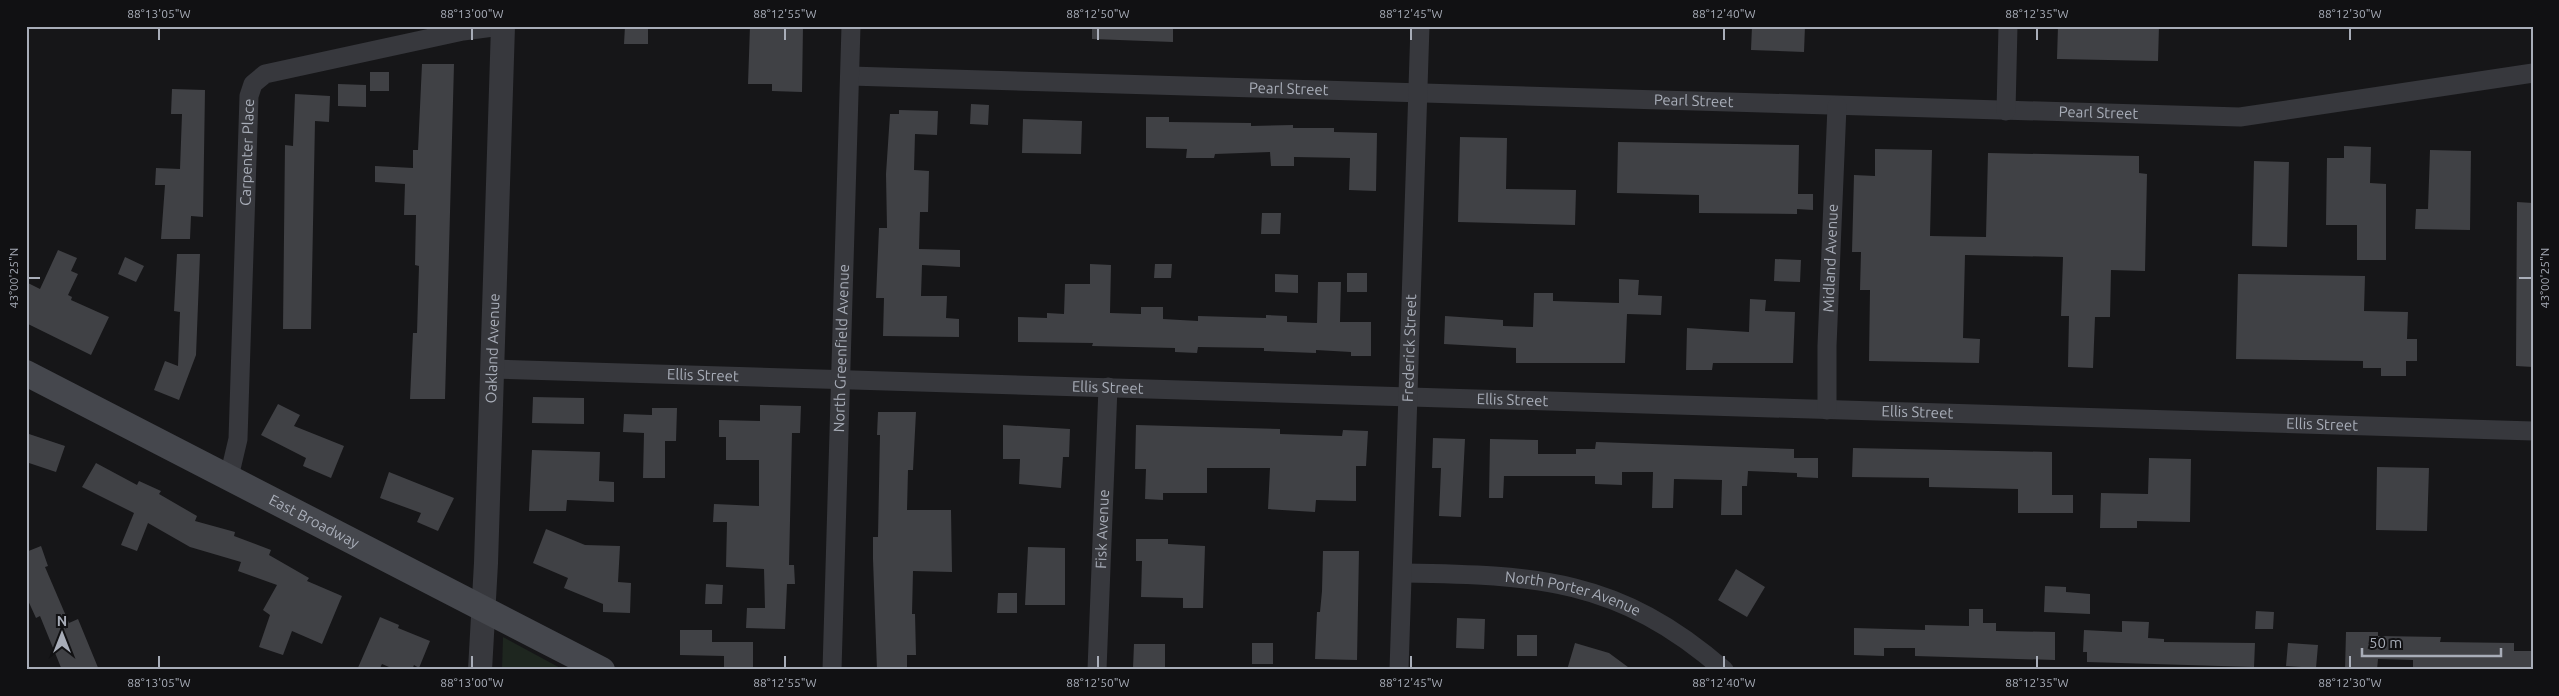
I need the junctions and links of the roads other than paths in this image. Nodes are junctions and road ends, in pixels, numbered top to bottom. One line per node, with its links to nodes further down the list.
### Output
1 (502, 26): 10 (street, Oakland Avenue); 17 (street, Carpenter Place)
2 (851, 26): 6 (street, North Greenfield Avenue)
3 (1420, 26): 7 (street, Frederick Street)
4 (2008, 26): 9 (street)
5 (2533, 73): 9 (street, Pearl Street)
6 (850, 76): 7 (street, Pearl Street); 12 (street, North Greenfield Avenue)
7 (1418, 93): 8 (street, Pearl Street); 14 (street, Frederick Street)
8 (1837, 106): 9 (street, Pearl Street); 15 (street, Midland Avenue)
9 (2006, 111)
10 (492, 369): 12 (street, Ellis Street); 19 (street, Oakland Avenue)
11 (26, 373): 17 (main road, East Broadway)
12 (841, 378): 13 (street, Ellis Street); 22 (street, North Greenfield Avenue)
13 (1108, 387): 14 (street, Ellis Street); 23 (street, Fisk Avenue)
14 (1408, 396): 15 (street, Ellis Street); 18 (street, Frederick Street)
15 (1827, 410): 16 (street, Ellis Street)
16 (2533, 431)
17 (229, 477): 19 (main road, East Broadway)
18 (1402, 573): 24 (street, Frederick Street); 25 (street, North Porter Avenue)
19 (483, 608): 20 (street, Oakland Avenue); 21 (main road, East Broadway)
20 (480, 670)
21 (602, 670)
22 (832, 670)
23 (1097, 670)
24 (1399, 670)
25 (1724, 670)

